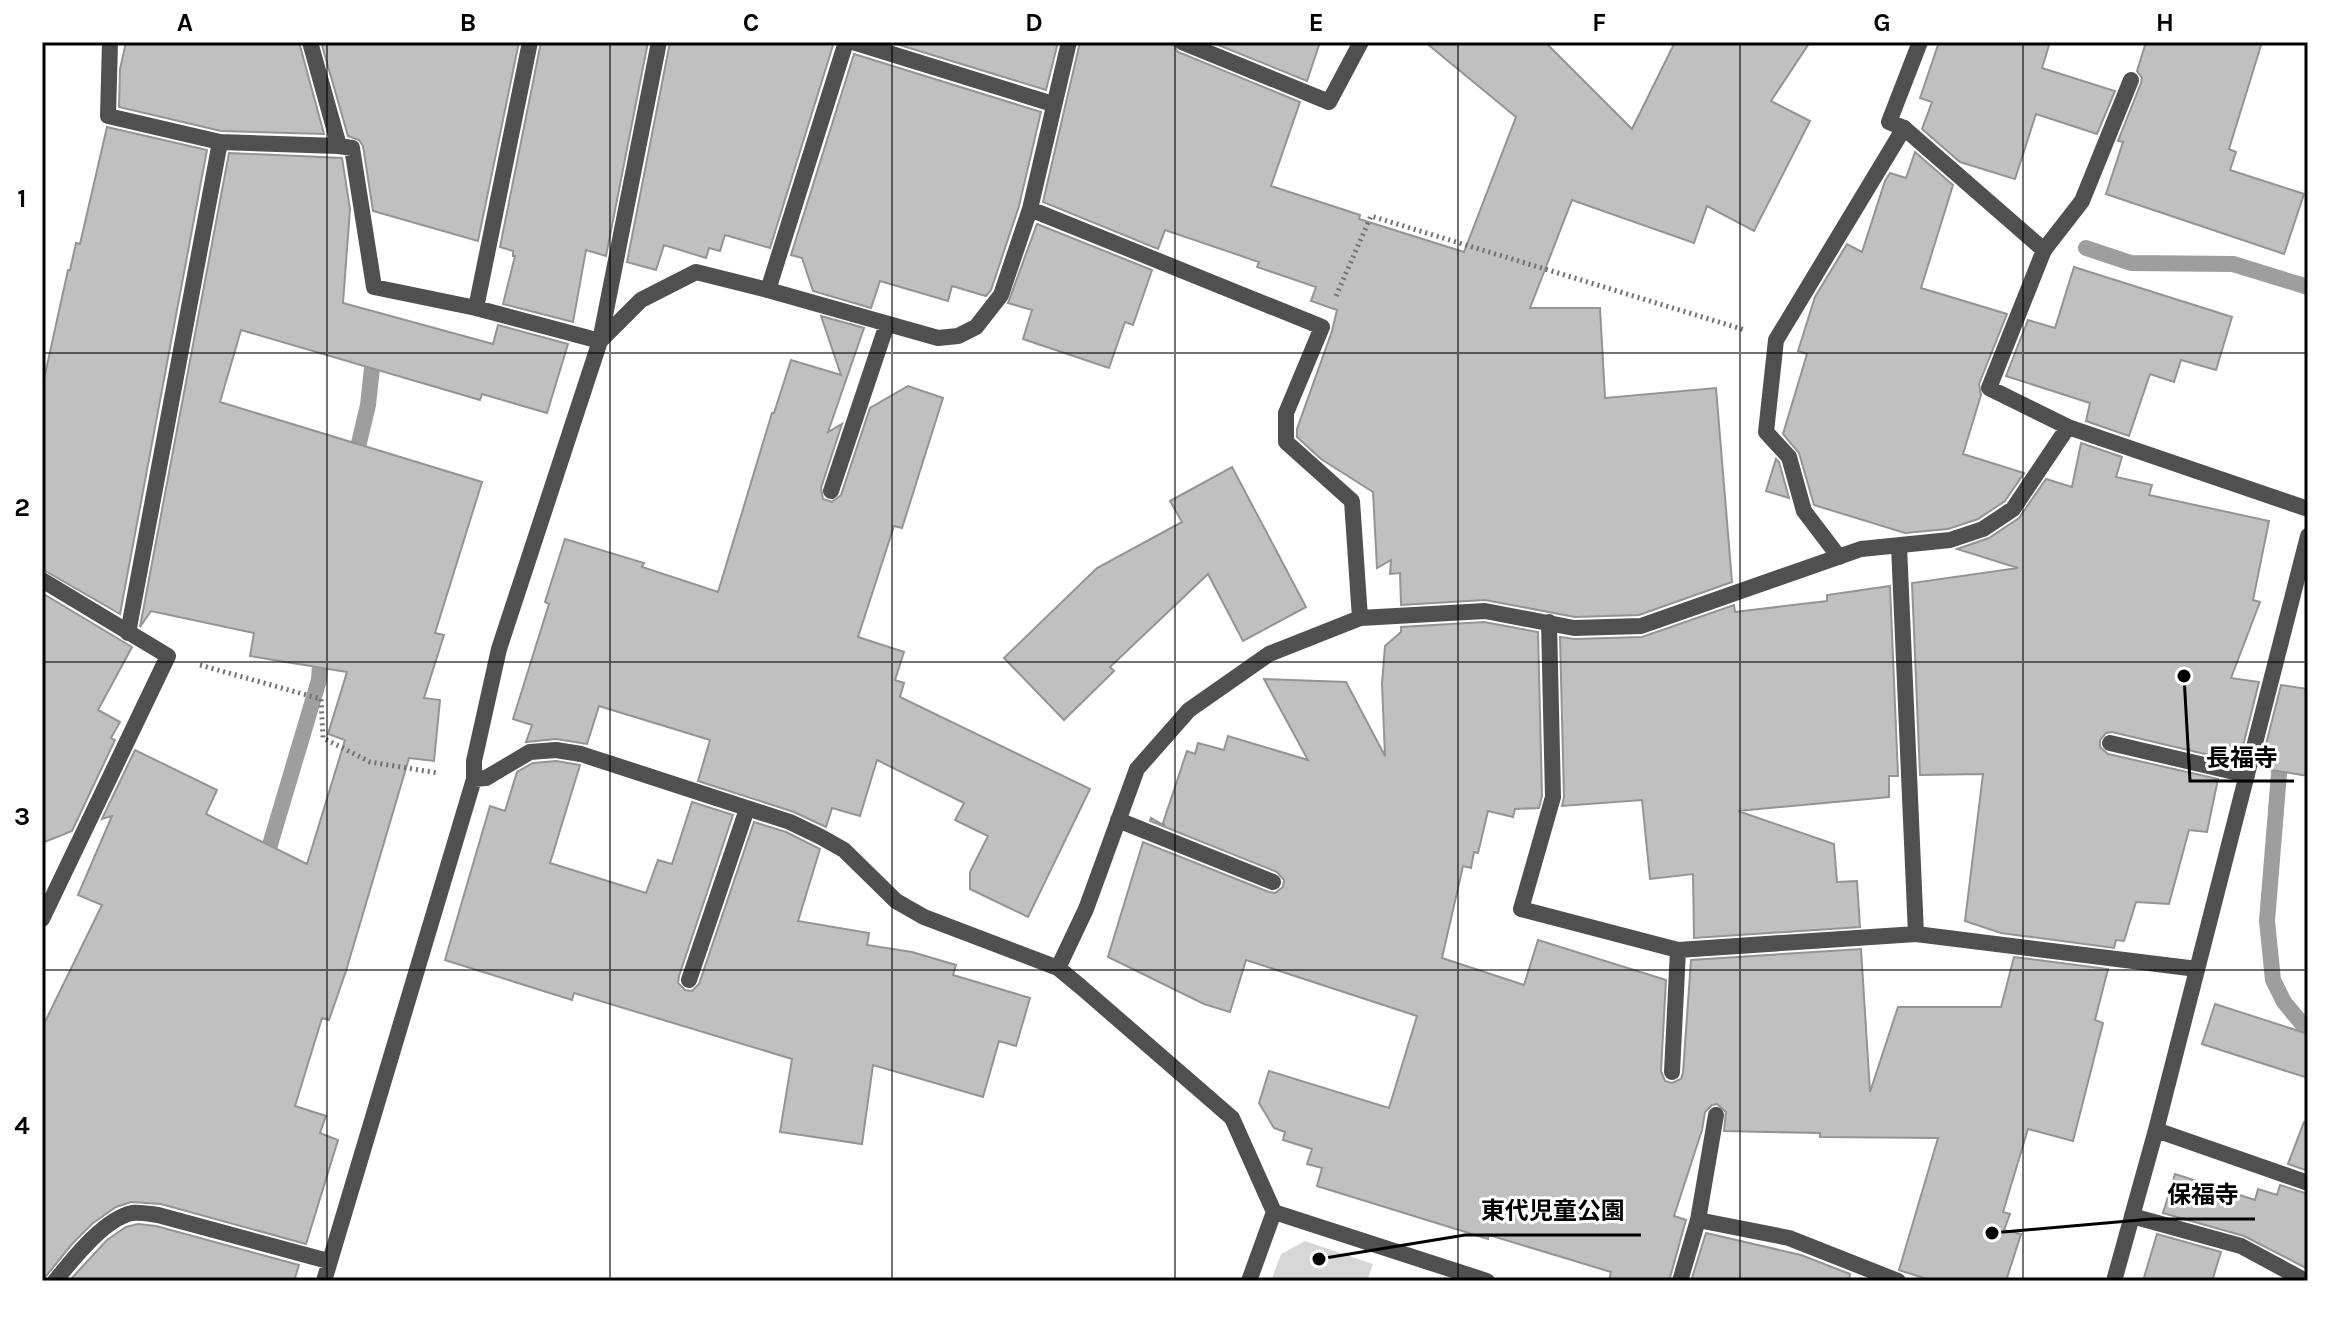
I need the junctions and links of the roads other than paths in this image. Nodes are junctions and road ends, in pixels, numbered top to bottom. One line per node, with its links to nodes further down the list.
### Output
1 (110, 42): 14 (street)
2 (310, 42): 15 (street)
3 (530, 42): 19 (street)
4 (659, 42): 21 (street)
5 (846, 42): 18 (street)
6 (853, 42): 12 (street)
7 (1069, 42): 12 (street)
8 (1182, 42): 9 (street)
9 (1361, 42)
10 (1920, 42): 13 (street)
11 (2131, 80): 17 (street)
12 (1053, 104): 16 (street)
13 (1904, 128): 17 (street); 27 (street)
14 (220, 142): 15 (street); 31 (street)
15 (339, 146): 19 (street)
16 (1030, 209): 20 (street); 29 (street)
17 (2044, 250): 22 (street)
18 (768, 290): 20 (street); 21 (street)
19 (476, 308): 21 (street)
20 (887, 324): 23 (street)
21 (600, 341): 34 (street)
22 (2068, 427): 24 (street); 26 (street)
23 (831, 491)
24 (2308, 509)
25 (2308, 536): 33 (street)
26 (1899, 546): 27 (street); 39 (street)
27 (1839, 557): 30 (street)
28 (42, 580): 31 (street)
29 (1360, 618): 30 (street); 36 (street)
30 (1549, 622): 40 (street)
31 (128, 633): 38 (street)
32 (2110, 743): 33 (street)
33 (2247, 775): 42 (street)
34 (474, 779): 35 (street); 51 (street)
35 (747, 809): 41 (street); 43 (street)
36 (1118, 820): 37 (street); 41 (street)
37 (1273, 882)
38 (42, 919)
39 (1916, 934): 40 (street); 42 (street)
40 (1678, 950): 44 (street)
41 (1058, 968): 48 (street)
42 (2197, 969): 46 (street)
43 (689, 980)
44 (1672, 1072)
45 (1716, 1115): 50 (street)
46 (2156, 1130): 47 (street); 49 (street)
47 (2308, 1183)
48 (1274, 1212): 54 (street); 55 (street)
49 (2132, 1216): 58 (street); 59 (street)
50 (1698, 1220): 56 (street); 57 (street)
51 (328, 1261): 52 (street); 53 (street)
52 (55, 1281)
53 (324, 1281)
54 (1249, 1281)
55 (1487, 1281)
56 (1680, 1281)
57 (1898, 1281)
58 (2114, 1281)
59 (2306, 1281)

